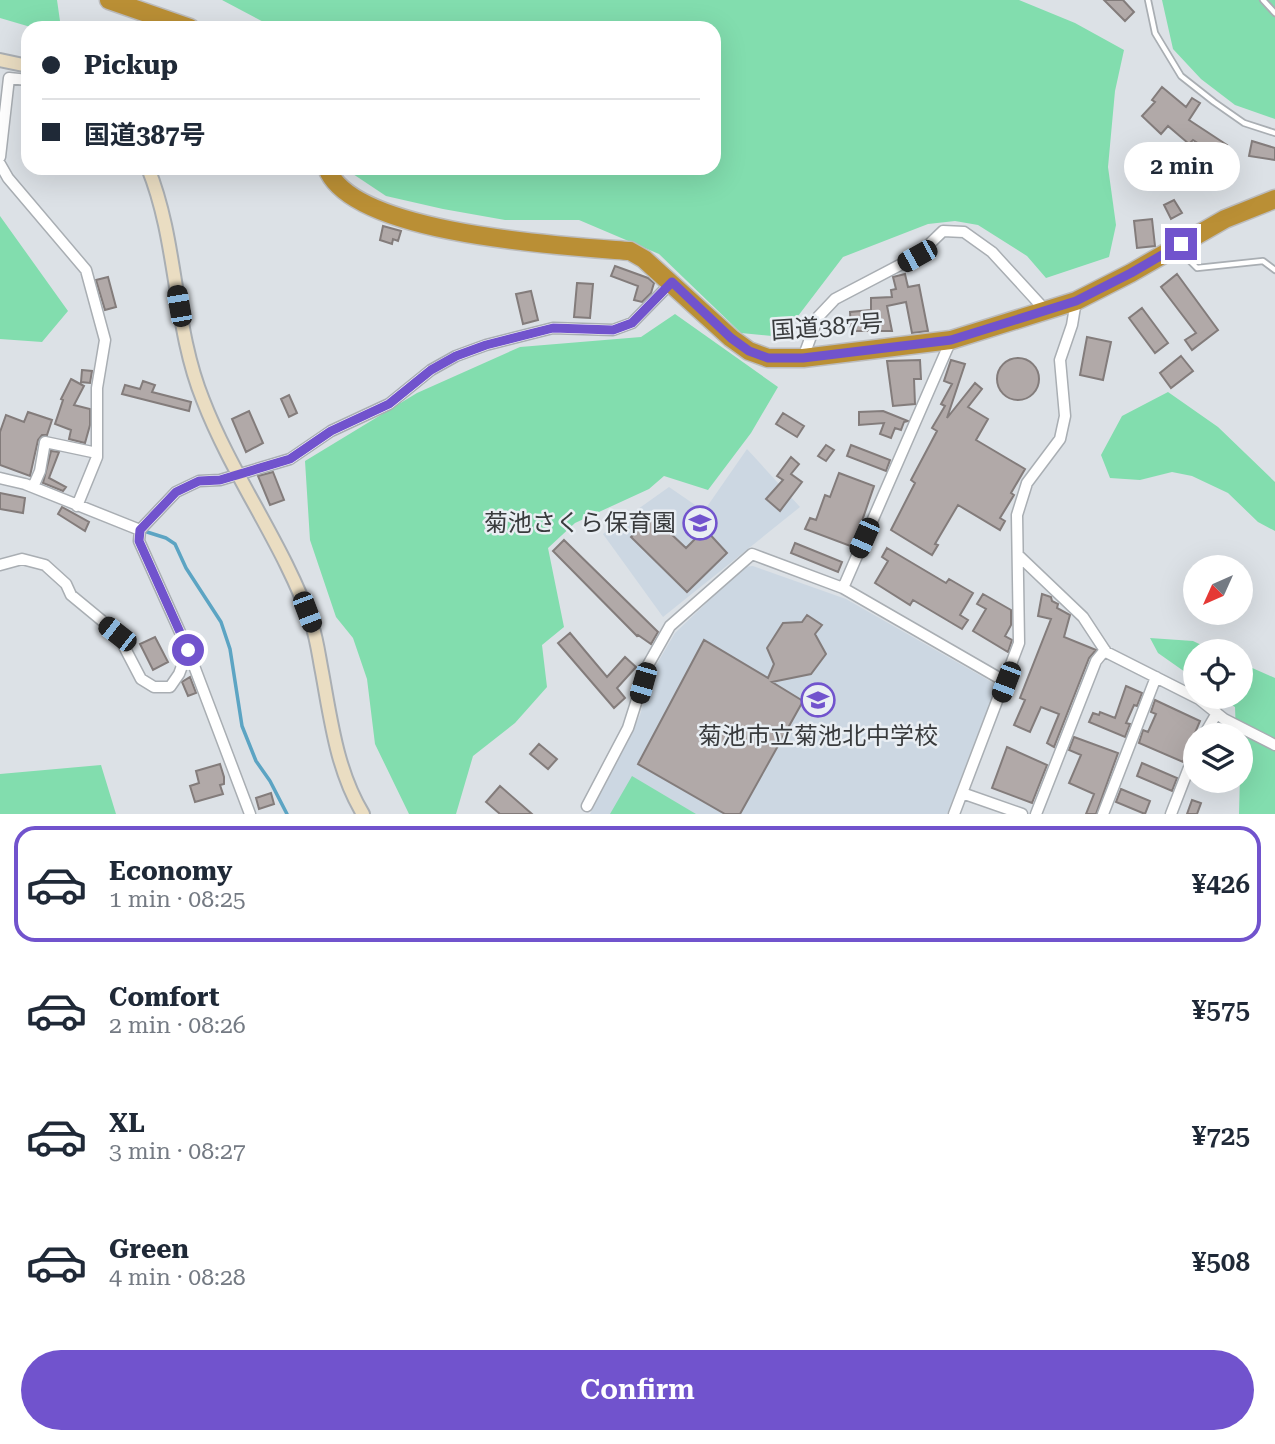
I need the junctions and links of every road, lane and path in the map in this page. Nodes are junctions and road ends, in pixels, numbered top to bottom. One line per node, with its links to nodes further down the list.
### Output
1 (109, 0): 5 (highway)
2 (1148, 0): 9 (lane)
3 (1263, 0): 4 (lane)
4 (1275, 13)
5 (170, 21)
6 (0, 60): 7 (street)
7 (21, 64)
8 (21, 79): 10 (street)
9 (1275, 133)
10 (0, 157)
11 (0, 164): 22 (street)
12 (150, 175): 23 (street)
13 (330, 175): 17 (highway, 国道387号)
14 (1275, 199): 15 (highway, 国道387号)
15 (1181, 244): 16 (lane); 18 (highway, 国道387号)
16 (1275, 270)
17 (672, 282): 21 (highway, 国道387号); 23 (street)
18 (1076, 301): 19 (highway, 国道387号); 28 (street)
19 (1046, 311): 20 (highway, 国道387号); 21 (street)
20 (951, 340): 21 (highway, 国道387号); 30 (street)
21 (803, 358)
22 (97, 453): 25 (street); 26 (street)
23 (239, 475): 27 (street); 42 (street)
24 (0, 478): 25 (street)
25 (33, 487): 26 (street)
26 (77, 506): 27 (street)
27 (140, 530): 31 (street)
28 (1018, 555): 32 (street); 34 (street)
29 (0, 565): 31 (street)
30 (843, 587): 34 (street); 40 (street)
31 (188, 650): 41 (street)
32 (1105, 650): 33 (street); 45 (street)
33 (1156, 677): 35 (street); 46 (street)
34 (1006, 682): 39 (street)
35 (1217, 713): 36 (street); 37 (street)
36 (1211, 723)
37 (1275, 745)
38 (1183, 783): 47 (street)
39 (962, 793): 43 (street); 44 (street)
40 (587, 806)
41 (250, 814)
42 (363, 814)
43 (954, 814)
44 (1022, 814)
45 (1036, 814)
46 (1103, 814)
47 (1171, 814)

